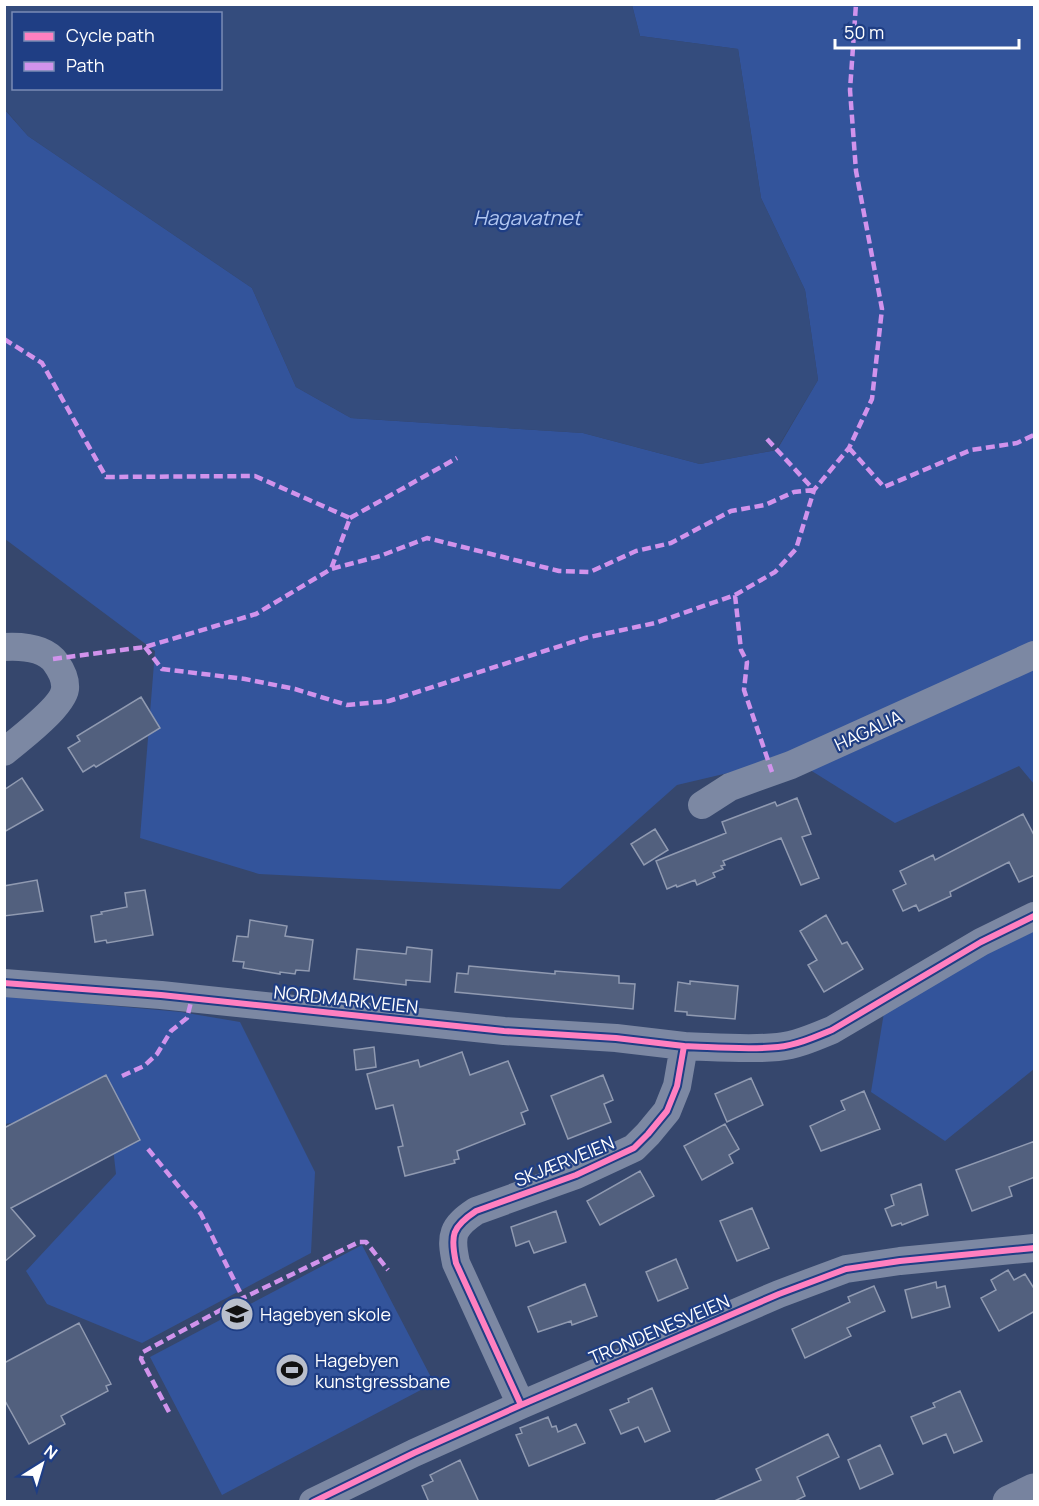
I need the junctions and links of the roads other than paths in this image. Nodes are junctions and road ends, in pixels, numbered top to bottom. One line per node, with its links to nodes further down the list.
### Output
1 (4, 647): 3 (street)
2 (1035, 655): 4 (street, HAGALIA)
3 (4, 752)
4 (702, 805)
5 (1035, 916): 7 (street)
6 (4, 983): 7 (street, NORDMARKVEIEN)
7 (684, 1046): 9 (street, SKJÆRVEIEN)
8 (1030, 1245): 9 (street, TRONDENESVEIEN)
9 (521, 1405): 11 (street, TRONDENESVEIEN)
10 (1035, 1490): 12 (main road)
11 (313, 1502)
12 (1009, 1502)

